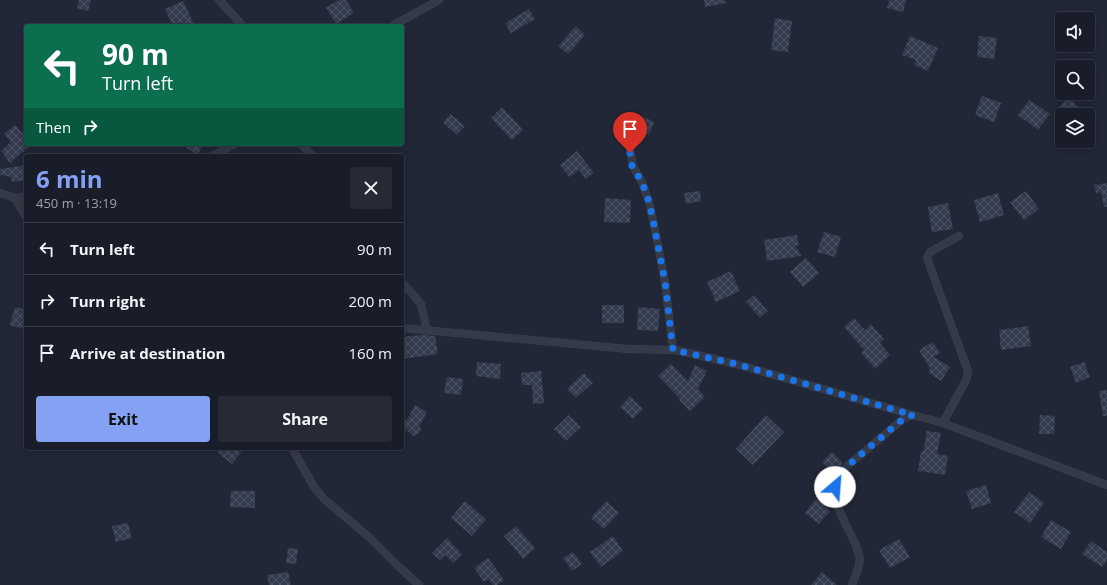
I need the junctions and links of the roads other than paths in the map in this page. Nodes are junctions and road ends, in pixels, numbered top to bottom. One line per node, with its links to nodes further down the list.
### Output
1 (219, 0): 3 (street)
2 (439, 0): 4 (street)
3 (241, 24)
4 (396, 24)
5 (626, 129): 18 (street)
6 (231, 146): 8 (street)
7 (304, 146): 9 (street)
8 (216, 154)
9 (311, 154)
10 (0, 193): 12 (street)
11 (24, 196): 12 (street)
12 (15, 198): 13 (street)
13 (24, 214)
14 (959, 236): 20 (street)
15 (404, 284): 17 (street)
16 (404, 328): 17 (street)
17 (426, 330): 18 (street)
18 (673, 350): 19 (street)
19 (913, 415): 20 (street); 24 (street)
20 (943, 423): 22 (street)
21 (293, 450): 23 (street)
22 (1107, 485)
23 (419, 585)
24 (852, 585)

